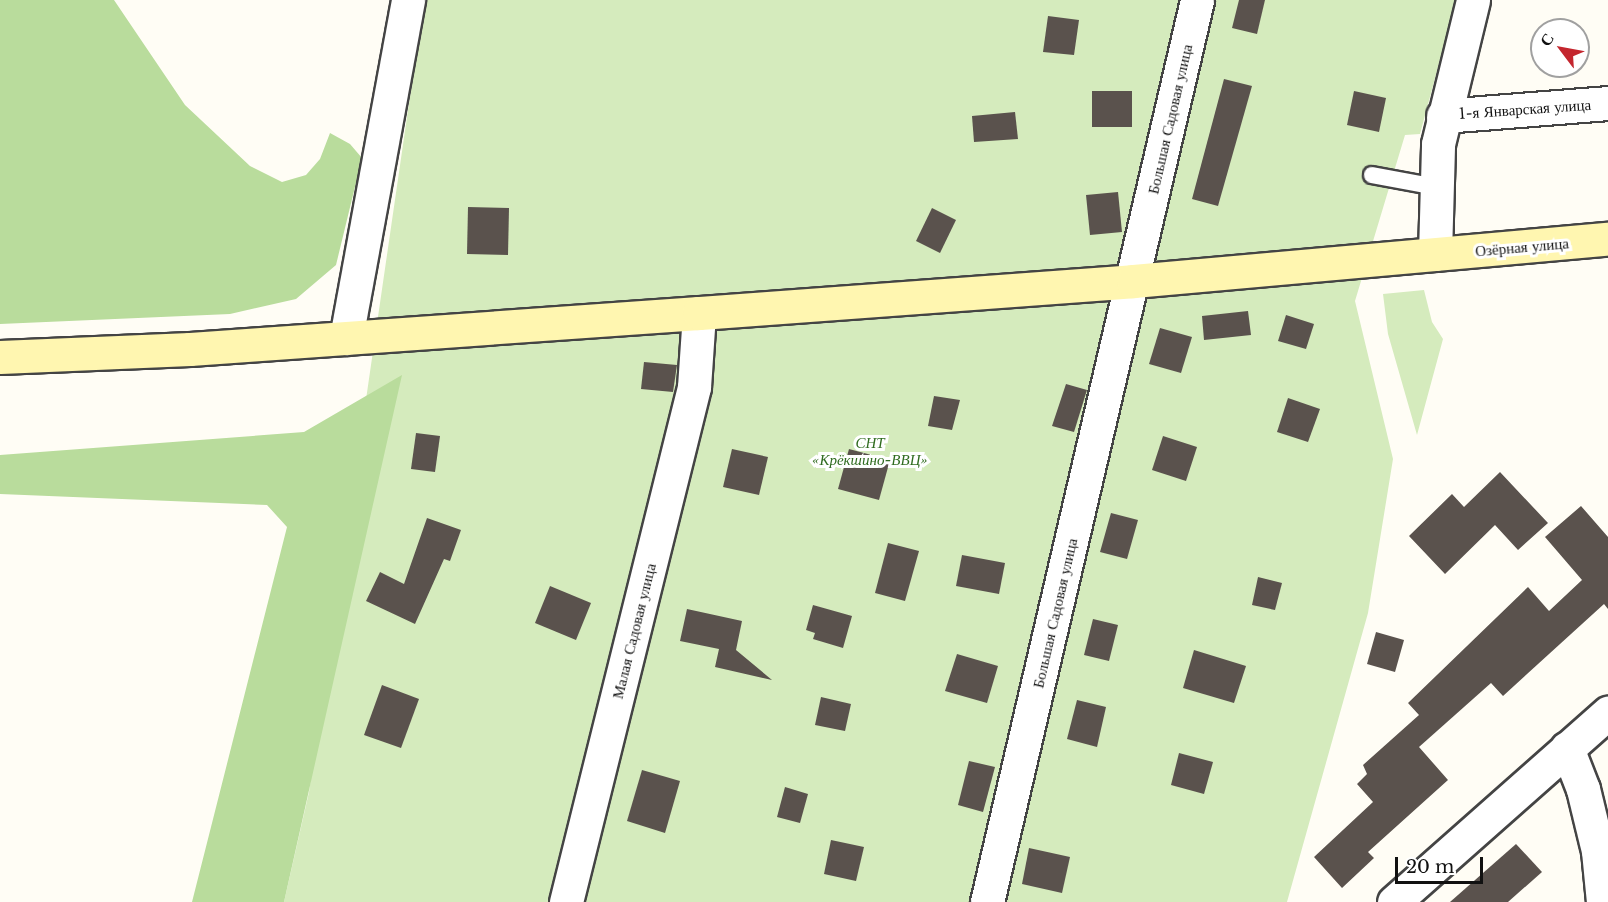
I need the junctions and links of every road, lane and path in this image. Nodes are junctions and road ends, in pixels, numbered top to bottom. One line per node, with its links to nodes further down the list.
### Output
1 (408, 0): 12 (street)
2 (1197, 0): 10 (street, Большая Садовая улица)
3 (1473, 0): 5 (street)
4 (1608, 103): 5 (street, 1-я Январская улица)
5 (1443, 116): 7 (street)
6 (1372, 175): 7 (lane)
7 (1436, 187): 9 (street)
8 (1608, 239): 9 (main road, Озёрная улица)
9 (1435, 254): 10 (main road, Озёрная улица)
10 (1132, 282): 11 (main road, Озёрная улица); 17 (street, Большая Садовая улица)
11 (699, 313): 12 (main road, Озёрная улица); 16 (street, Малая Садовая улица)
12 (346, 338): 13 (main road, Озёрная улица)
13 (0, 357)
14 (1608, 712): 15 (street)
15 (1568, 748): 18 (street); 19 (street)
16 (566, 902)
17 (987, 902)
18 (1394, 902)
19 (1603, 902)

